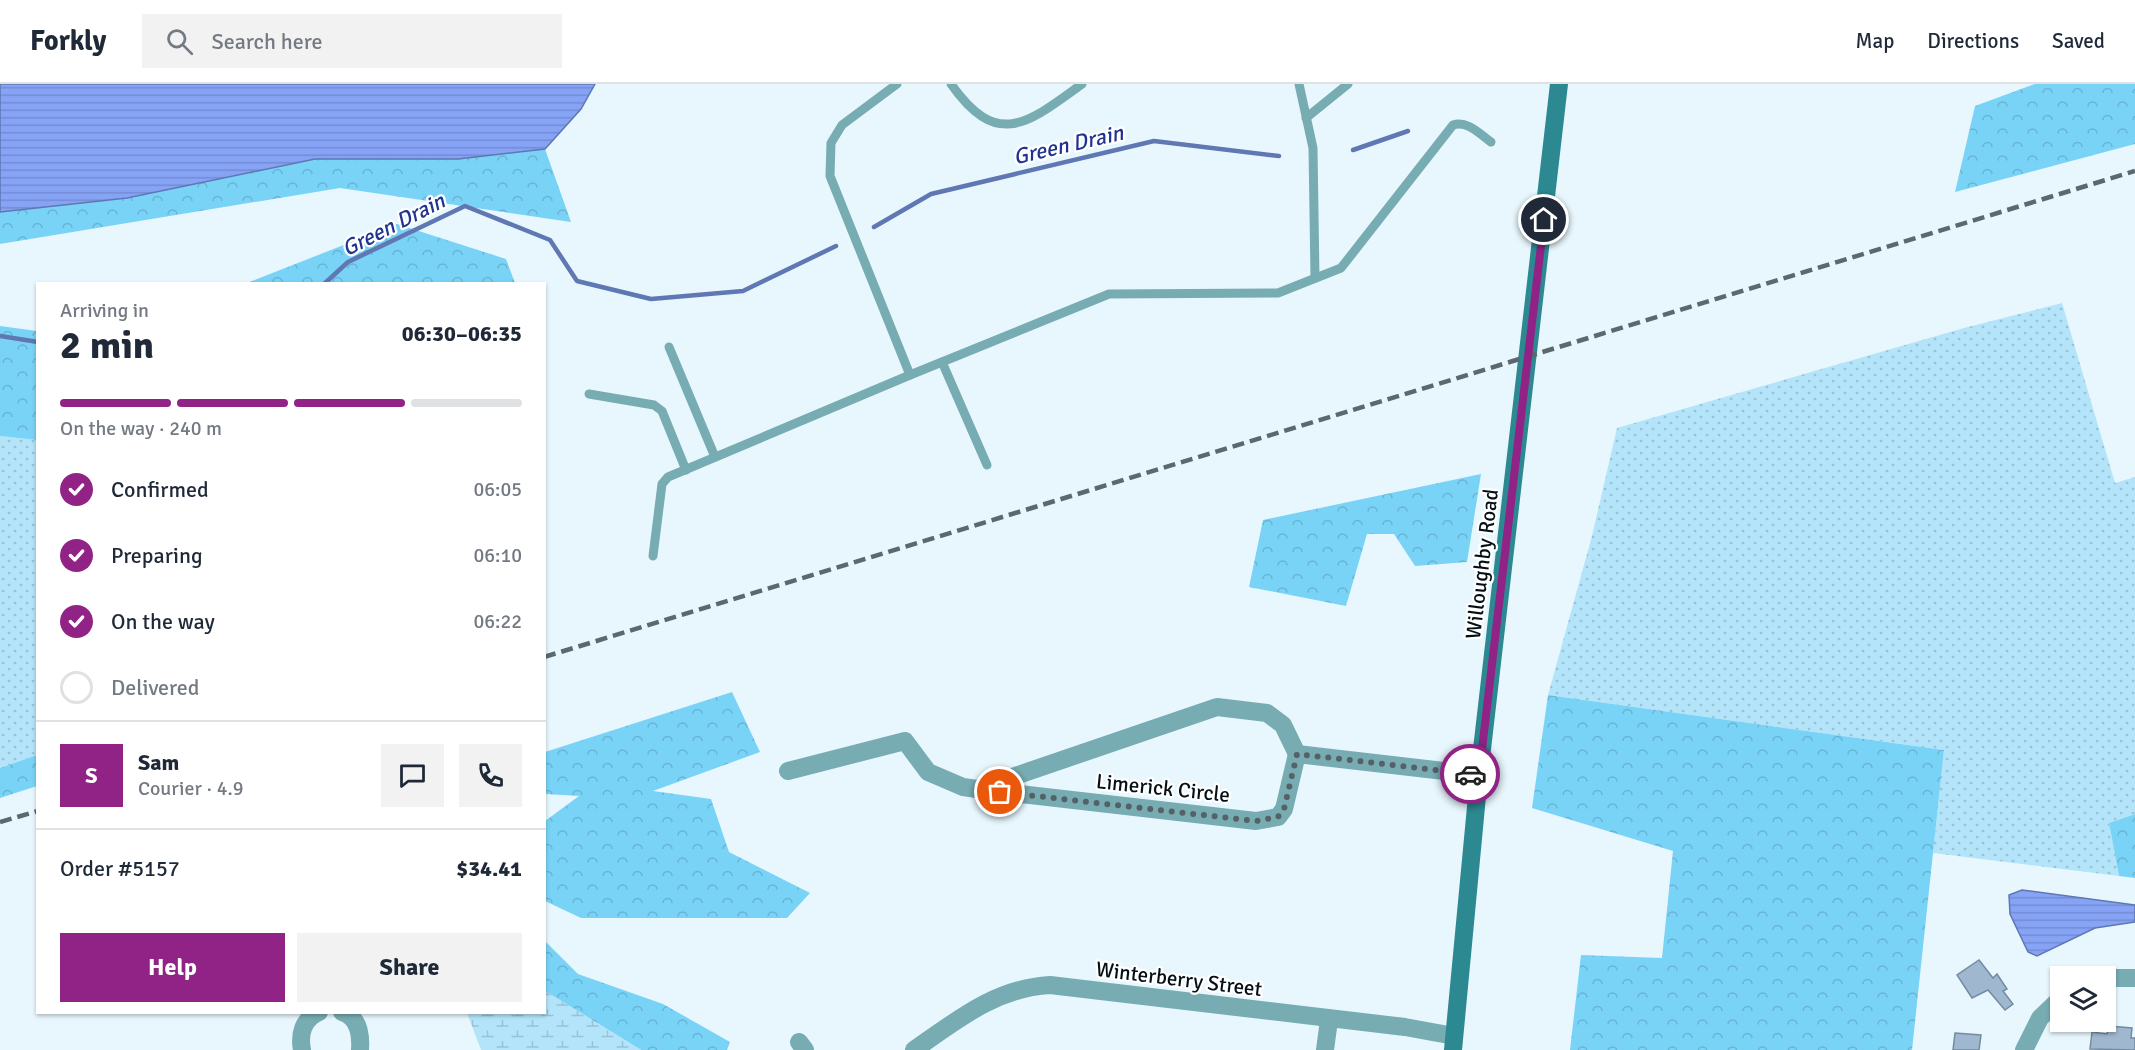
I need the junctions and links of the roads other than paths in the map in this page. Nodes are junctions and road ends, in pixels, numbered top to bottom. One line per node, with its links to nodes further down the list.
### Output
1 (897, 84): 12 (lane)
2 (951, 84): 3 (lane)
3 (1082, 84)
4 (1299, 84): 7 (lane)
5 (1348, 84): 7 (lane)
6 (1559, 84): 20 (street, Willoughby Road)
7 (1306, 118): 9 (lane)
8 (1491, 142): 9 (lane)
9 (1315, 278): 11 (lane)
10 (669, 347): 14 (lane)
11 (942, 362): 12 (lane); 15 (lane)
12 (910, 375): 14 (lane)
13 (589, 394): 16 (lane)
14 (715, 457): 16 (lane)
15 (987, 465)
16 (686, 470): 17 (lane)
17 (653, 556)
18 (1297, 754): 20 (street); 21 (street, Limerick Circle); 21 (street, Limerick Circle)
19 (788, 771): 21 (street, Limerick Circle)
20 (1479, 775): 28 (street, Willoughby Road)
21 (977, 789)
22 (2116, 978): 23 (street)
23 (2135, 978)
24 (2050, 1008): 33 (street)
25 (316, 1014): 29 (street)
26 (345, 1014): 30 (street)
27 (1329, 1020): 28 (street, Winterberry Street); 31 (street, Winterberry Street); 32 (street)
28 (1454, 1043)
29 (302, 1050)
30 (360, 1050)
31 (914, 1050)
32 (1325, 1050)
33 (2025, 1050)

